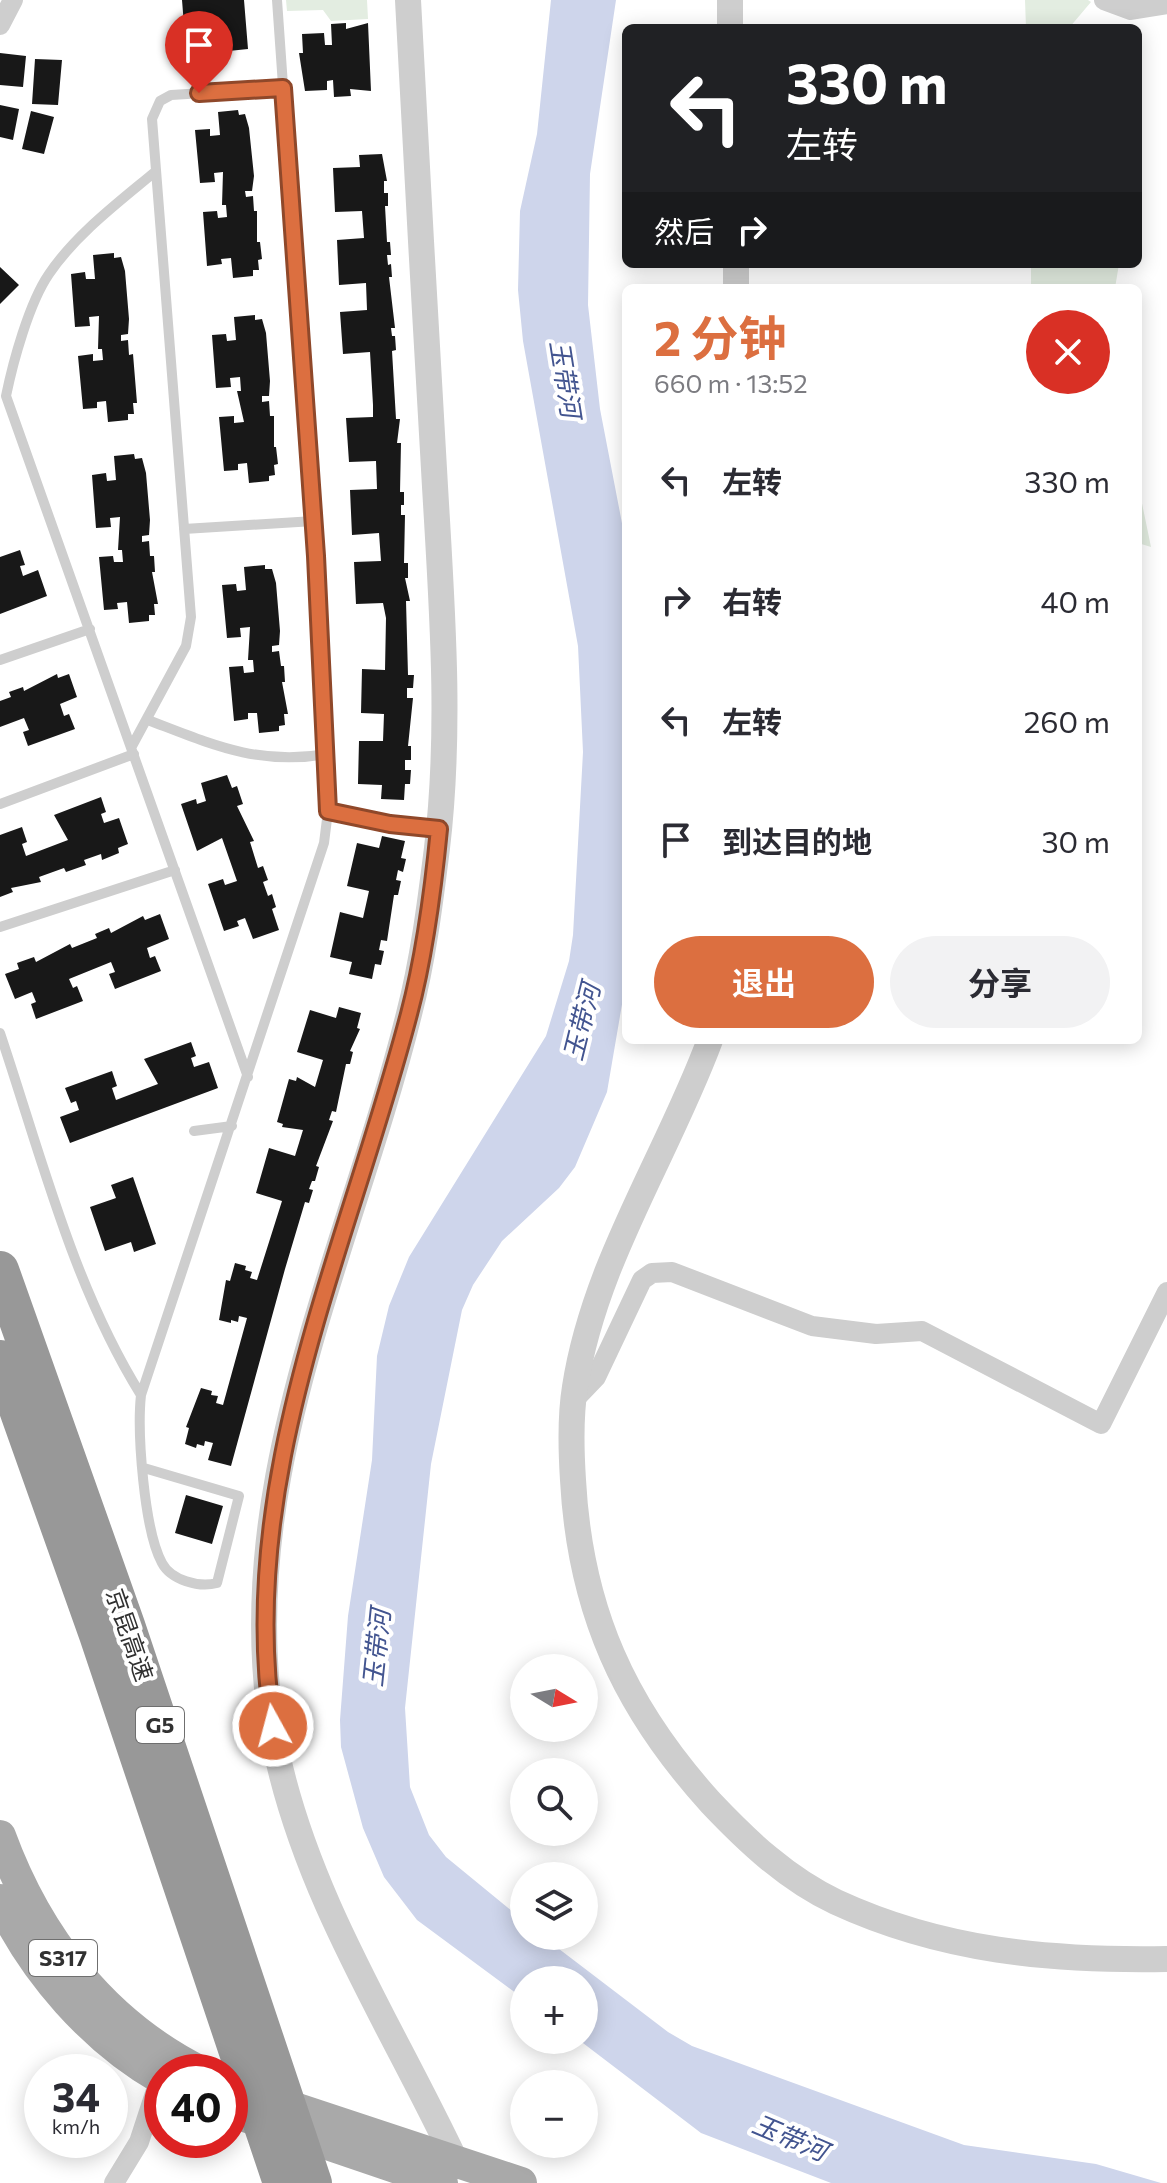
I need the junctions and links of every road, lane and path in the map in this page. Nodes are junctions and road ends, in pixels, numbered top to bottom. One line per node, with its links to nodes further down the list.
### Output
1 (13, 0): 8 (street)
2 (277, 0): 9 (lane)
3 (408, 0): 21 (street)
4 (730, 0): 7 (street)
5 (1104, 0): 6 (street)
6 (1167, 4)
7 (730, 24)
8 (0, 25)
9 (283, 88): 10 (lane); 12 (lane)
10 (156, 171): 11 (lane); 13 (lane)
11 (4, 391): 14 (lane)
12 (314, 521): 13 (lane); 18 (lane)
13 (184, 529): 16 (lane)
14 (90, 629): 15 (lane); 17 (lane)
15 (0, 660)
16 (148, 720): 17 (lane); 18 (lane)
17 (133, 750): 19 (lane); 22 (lane)
18 (327, 754): 20 (lane)
19 (0, 804)
20 (328, 811): 21 (lane); 26 (lane)
21 (439, 829): 44 (street)
22 (175, 870): 23 (lane); 26 (lane)
23 (0, 927)
24 (0, 1033): 32 (lane)
25 (708, 1044): 33 (street)
26 (248, 1077): 27 (lane)
27 (232, 1126): 28 (lane); 32 (lane)
28 (194, 1131)
29 (0, 1270): 47 (highway, 京昆高速 / G5)
30 (1167, 1292): 33 (street)
31 (0, 1359): 46 (highway, 京昆高速 / G5)
32 (141, 1395): 34 (lane)
33 (574, 1400): 37 (street)
34 (144, 1468): 34 (lane)
35 (0, 1836): 38 (main road, S317)
36 (0, 1900): 39 (main road, S317)
37 (1167, 1959)
38 (149, 2054)
39 (144, 2060)
40 (248, 2093): 43 (main road)
41 (248, 2116): 43 (main road)
42 (144, 2126): 45 (street)
43 (389, 2153): 44 (main road)
44 (449, 2172): 48 (main road)
45 (114, 2183)
46 (282, 2183)
47 (313, 2183)
48 (521, 2183)

